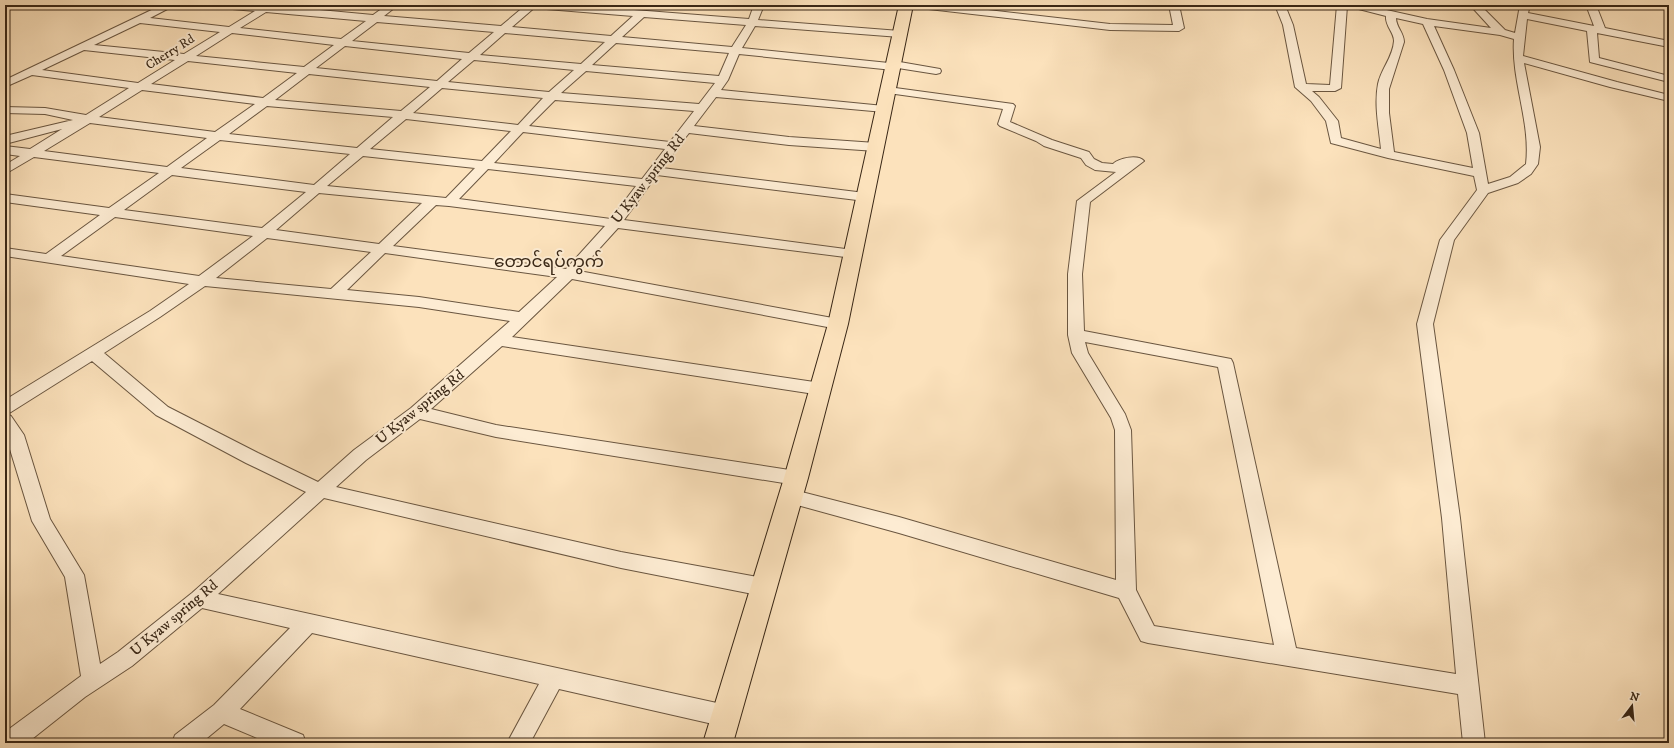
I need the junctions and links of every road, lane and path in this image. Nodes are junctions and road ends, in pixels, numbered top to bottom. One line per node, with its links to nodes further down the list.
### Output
1 (170, 5): 20 (street)
2 (221, 5): 15 (street)
3 (393, 5): 21 (street)
4 (532, 5): 17 (street); 26 (street)
5 (665, 5): 19 (street)
6 (759, 5): 22 (street, U Kyaw spring Rd)
7 (906, 5): 28 (highway)
8 (920, 5): 9 (street)
9 (1174, 5)
10 (1280, 5): 48 (street)
11 (1342, 5): 48 (street)
12 (1353, 5): 18 (street)
13 (1474, 5): 27 (street)
14 (1591, 5): 24 (street)
15 (267, 7): 21 (street); 25 (street, Cherry Rd)
16 (1524, 10): 24 (street); 29 (street)
17 (641, 14): 19 (street); 30 (street)
18 (1391, 14): 23 (street); 67 (street)
19 (660, 15): 22 (street)
20 (139, 20): 25 (street); 33 (street)
21 (374, 20): 26 (street); 31 (street)
22 (752, 22): 28 (street); 34 (street, U Kyaw spring Rd)
23 (1427, 22): 27 (street); 71 (street)
24 (1596, 30): 32 (street); 43 (street)
25 (230, 31): 31 (street); 35 (street, Cherry Rd)
26 (502, 31): 30 (street); 36 (street)
27 (1502, 32): 29 (street)
28 (900, 34): 38 (highway)
29 (1518, 37): 37 (street)
30 (611, 40): 34 (street); 39 (street)
31 (343, 43): 36 (street); 40 (street)
32 (1669, 44)
33 (83, 46): 35 (street); 42 (street)
34 (735, 50): 38 (street); 44 (street, U Kyaw spring Rd)
35 (187, 57): 40 (street); 47 (street, Cherry Rd)
36 (472, 57): 39 (street); 46 (street)
37 (1518, 58): 51 (street); 74 (street)
38 (893, 65): 41 (street); 52 (highway)
39 (583, 67): 44 (street); 50 (street)
40 (307, 70): 46 (street); 53 (street)
41 (936, 70)
42 (30, 72): 45 (street); 47 (street)
43 (1669, 79)
44 (723, 80): 49 (street, U Kyaw spring Rd)
45 (5, 84)
46 (440, 84): 50 (street); 56 (street)
47 (142, 86): 53 (street); 57 (street, Cherry Rd)
48 (1300, 87): 67 (street)
49 (713, 93): 52 (street); 54 (street, U Kyaw spring Rd)
50 (552, 96): 54 (street); 58 (street)
51 (1669, 98)
52 (886, 99): 63 (highway); 91 (street)
53 (265, 102): 56 (street); 60 (street)
54 (702, 108): 59 (street, U Kyaw spring Rd)
55 (5, 110): 57 (street)
56 (404, 114): 58 (street); 65 (street)
57 (86, 121): 60 (street); 61 (street); 66 (street, Cherry Rd)
58 (521, 128): 62 (street); 68 (street)
59 (685, 129): 62 (street, U Kyaw spring Rd); 63 (street)
60 (218, 136): 65 (street); 70 (street)
61 (5, 140)
62 (672, 146): 72 (street, U Kyaw spring Rd)
63 (876, 147): 75 (highway)
64 (5, 150): 66 (street)
65 (361, 151): 68 (street); 73 (street)
66 (34, 153): 69 (street, Cherry Rd); 70 (street)
67 (1388, 154): 71 (street)
68 (486, 164): 72 (street); 78 (street)
69 (5, 170)
70 (170, 171): 73 (street); 79 (street)
71 (1480, 173): 74 (street)
72 (649, 177): 75 (street); 80 (street, U Kyaw spring Rd)
73 (316, 189): 77 (street); 81 (street)
74 (1483, 190): 106 (street)
75 (865, 197): 83 (highway)
76 (5, 198): 79 (street)
77 (432, 201): 78 (street); 82 (street)
78 (450, 202): 80 (street)
79 (113, 212): 81 (street); 85 (street)
80 (614, 224): 83 (street); 86 (street, U Kyaw spring Rd)
81 (266, 232): 82 (street); 87 (street)
82 (382, 248): 86 (street); 88 (street)
83 (853, 254): 90 (highway)
84 (8, 255): 85 (street)
85 (49, 258): 87 (street)
86 (569, 274): 89 (street, U Kyaw spring Rd); 90 (street)
87 (202, 281): 88 (street); 93 (street)
88 (334, 294): 89 (street)
89 (523, 318): 92 (street, U Kyaw spring Rd)
90 (838, 324): 94 (highway)
91 (1076, 335): 100 (street); 103 (street)
92 (499, 340): 94 (street); 96 (street, U Kyaw spring Rd)
93 (93, 353): 95 (street); 98 (street)
94 (821, 389): 97 (highway)
95 (5, 410): 105 (street)
96 (417, 412): 97 (street); 98 (street, U Kyaw spring Rd)
97 (793, 487): 99 (highway); 100 (street)
98 (319, 490): 99 (street); 101 (street, U Kyaw spring Rd)
99 (763, 587): 108 (highway)
100 (1126, 591): 103 (street)
101 (200, 600): 102 (street); 105 (street, U Kyaw spring Rd)
102 (308, 624): 104 (street); 107 (street)
103 (1287, 657): 106 (street)
104 (554, 678): 108 (street); 112 (street)
105 (92, 680): 109 (street, U Kyaw spring Rd)
106 (1468, 686): 114 (street)
107 (222, 712): 110 (street); 111 (street)
108 (726, 716): 113 (highway)
109 (9, 743)
110 (183, 743)
111 (295, 743)
112 (518, 743)
113 (718, 743)
114 (1474, 743)

